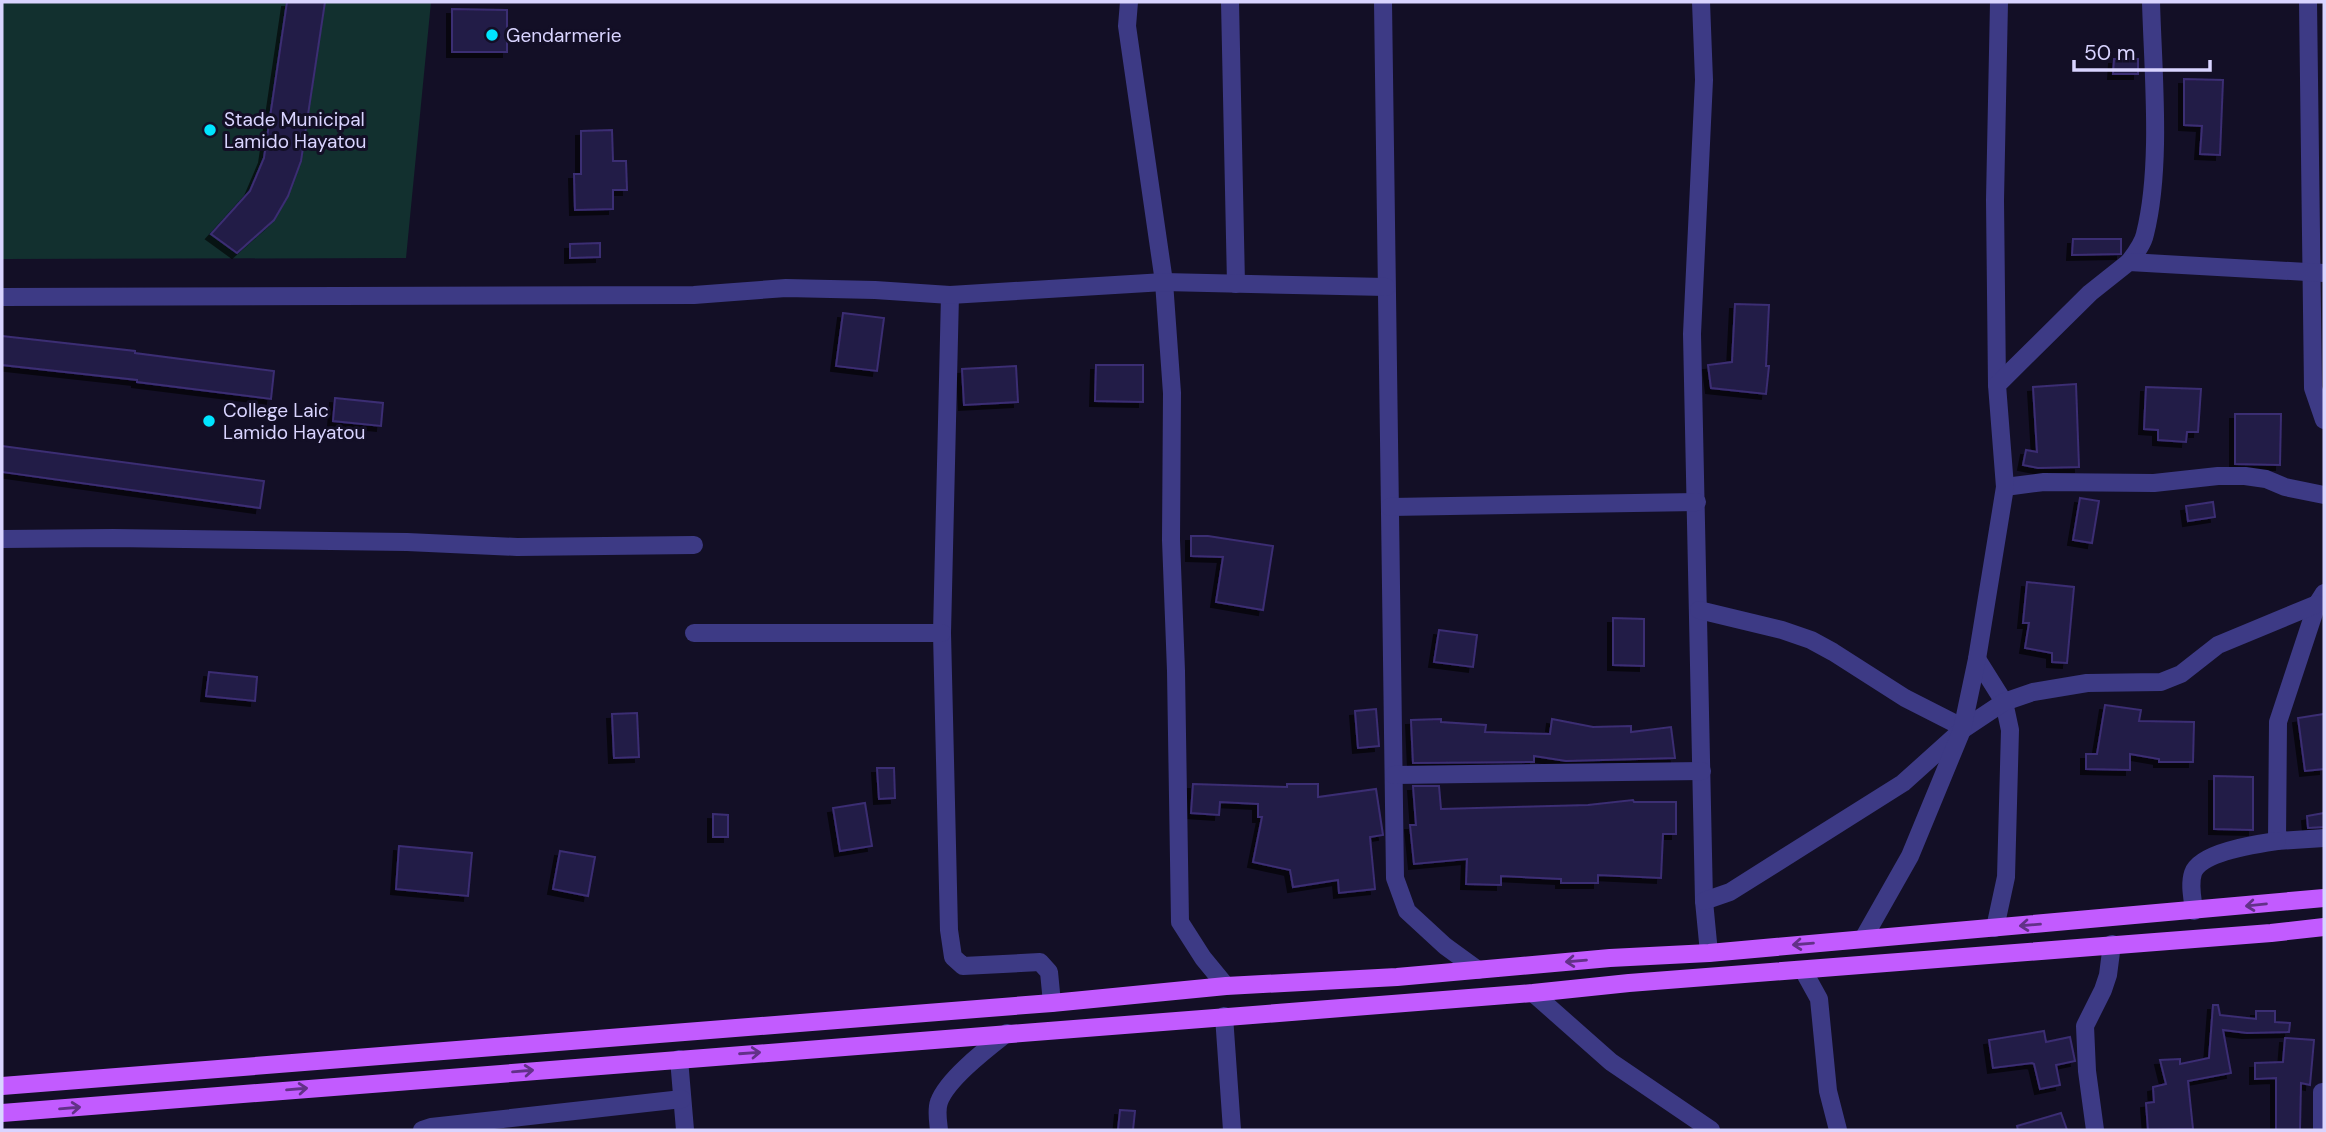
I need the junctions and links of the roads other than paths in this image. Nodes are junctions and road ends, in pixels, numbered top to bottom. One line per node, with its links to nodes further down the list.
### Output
1 (1129, 2): 12 (street)
2 (1230, 2): 13 (street)
3 (1383, 2): 14 (street)
4 (1701, 2): 21 (street)
5 (1999, 2): 17 (street)
6 (2151, 2): 8 (street)
7 (2308, 2): 11 (street)
8 (2144, 237): 9 (street); 10 (street)
9 (2129, 262): 10 (street); 17 (street)
10 (2150, 264): 11 (street)
11 (2318, 272): 18 (street)
12 (1164, 282): 13 (street); 15 (street); 46 (street)
13 (1236, 284): 14 (street)
14 (1386, 287): 22 (street)
15 (950, 295): 16 (street); 28 (street)
16 (2, 298)
17 (1997, 385): 19 (street)
18 (2324, 420)
19 (2005, 487): 20 (street); 29 (street)
20 (2324, 495)
21 (1697, 502): 22 (street); 26 (street)
22 (1390, 507): 33 (street)
23 (2, 539): 24 (street)
24 (694, 545)
25 (2321, 598): 30 (street); 35 (street)
26 (1699, 610): 31 (street); 32 (street)
27 (694, 633): 28 (street)
28 (942, 633): 48 (street)
29 (1977, 659): 30 (street); 31 (street)
30 (2004, 702): 31 (street); 39 (street)
31 (1962, 728): 37 (street); 41 (street)
32 (1702, 771): 33 (street); 37 (street)
33 (1394, 775): 44 (street)
34 (2324, 838): 35 (street)
35 (2277, 841): 38 (street)
36 (2324, 898): 38 (main road, one-way to 38)
37 (1704, 901): 43 (street)
38 (2194, 911): 39 (main road, one-way to 39)
39 (1995, 928): 41 (main road)
40 (2324, 928): 42 (main road)
41 (1863, 939): 43 (main road, one-way to 43)
42 (2112, 944): 45 (main road); 62 (street)
43 (1709, 953): 44 (main road, one-way to 44)
44 (1478, 970): 46 (main road)
45 (1803, 970): 47 (main road); 61 (street)
46 (1226, 986): 48 (main road)
47 (1533, 993): 49 (main road); 60 (street)
48 (1052, 1003): 52 (main road)
49 (1224, 1016): 50 (main road); 59 (street)
50 (1007, 1033): 51 (main road, one-way to 50); 58 (street)
51 (679, 1059): 54 (street); 55 (main road, one-way to 51)
52 (2, 1086)
53 (2322, 1092): 63 (street)
54 (682, 1098): 56 (street); 57 (street)
55 (2, 1113)
56 (422, 1130)
57 (685, 1130)
58 (939, 1130)
59 (1232, 1130)
60 (1711, 1130)
61 (1838, 1130)
62 (2095, 1130)
63 (2322, 1130)

